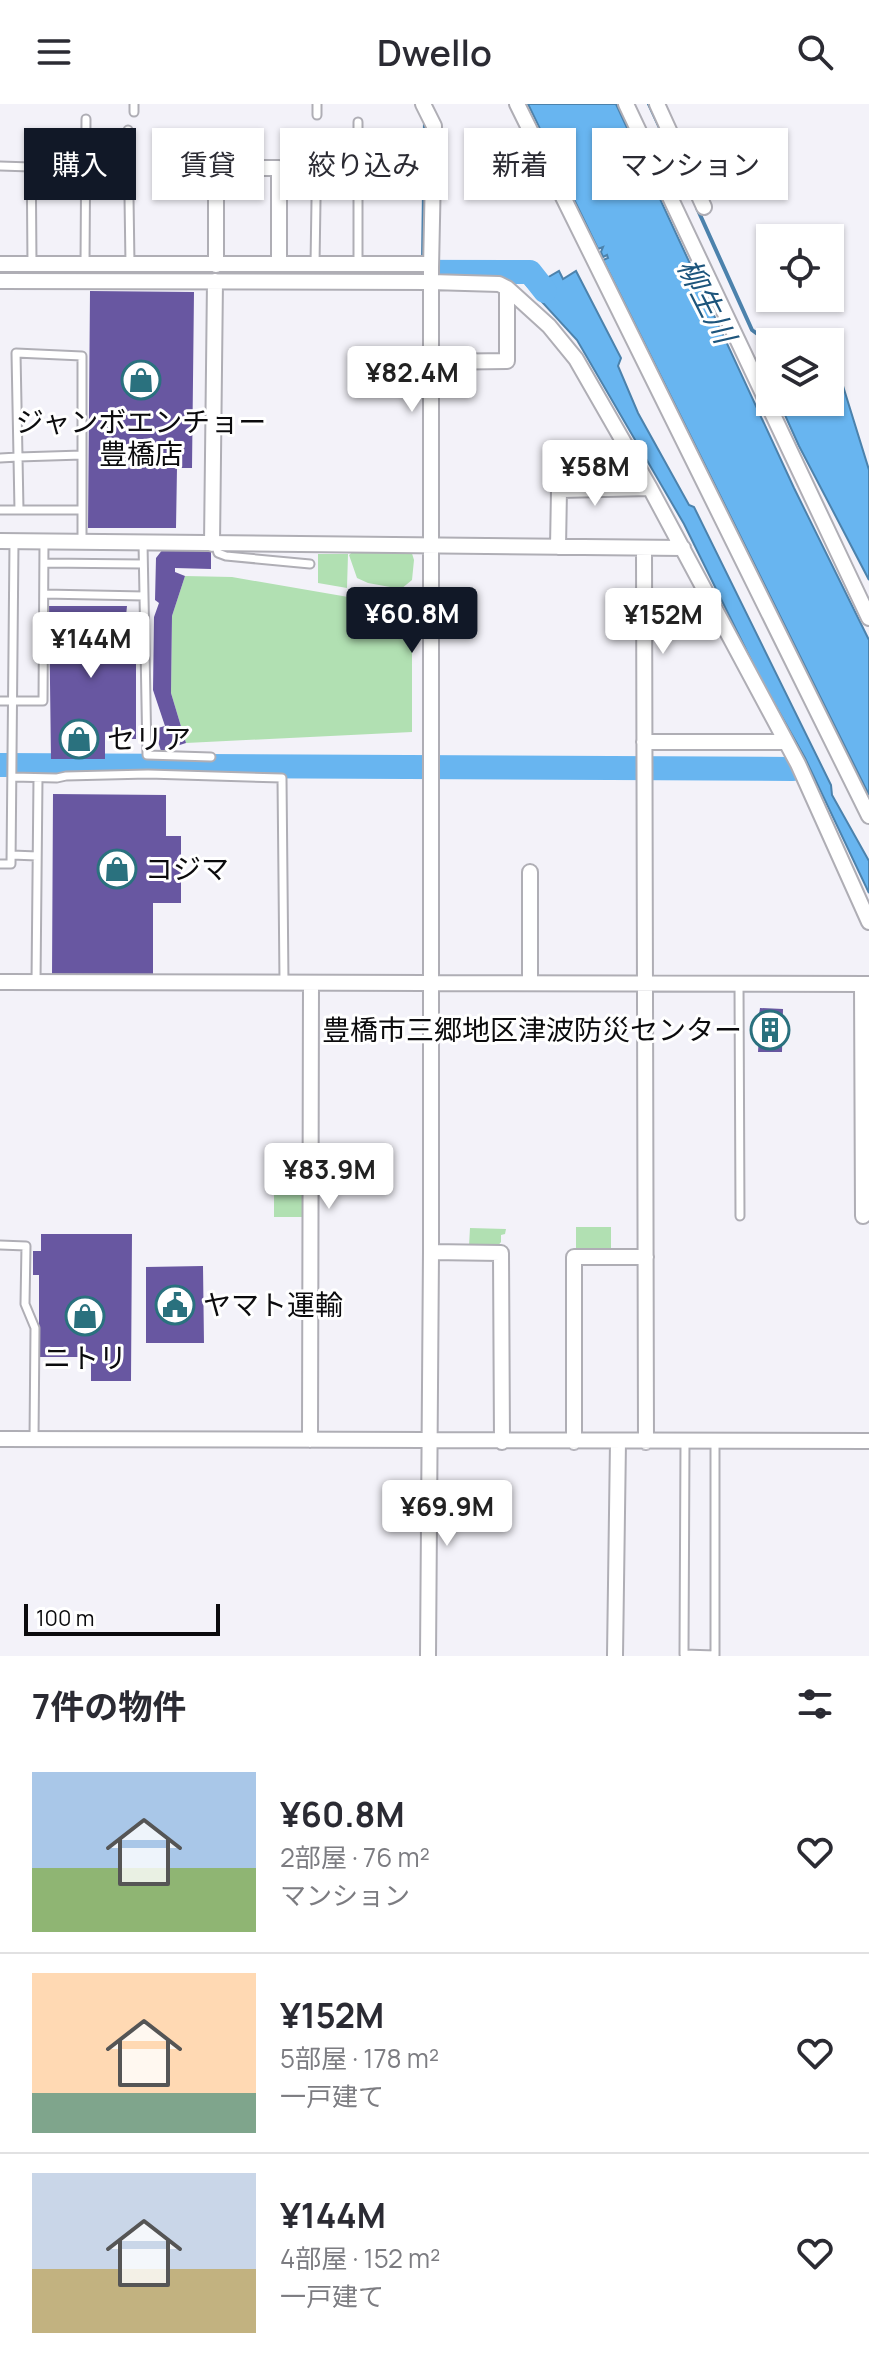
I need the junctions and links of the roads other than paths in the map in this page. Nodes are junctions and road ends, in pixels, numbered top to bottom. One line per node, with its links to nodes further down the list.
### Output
1 (317, 104): 6 (lane)
2 (423, 104): 23 (street)
3 (517, 104): 60 (street)
4 (626, 104): 49 (street)
5 (657, 104): 14 (street)
6 (317, 115)
7 (86, 119): 17 (lane)
8 (358, 122): 21 (lane)
9 (0, 166): 10 (lane)
10 (24, 167)
11 (31, 200): 16 (lane)
12 (129, 200): 18 (lane)
13 (316, 200): 20 (lane)
14 (704, 207)
15 (0, 264): 16 (street)
16 (32, 264): 17 (street)
17 (85, 264): 18 (street)
18 (130, 264): 22 (street)
19 (279, 264): 20 (street); 22 (street); 22 (street)
20 (315, 264): 21 (street)
21 (358, 264): 23 (street)
22 (216, 265)
23 (428, 270): 25 (street); 26 (street); 27 (street)
24 (0, 281): 25 (street)
25 (215, 281): 39 (street)
26 (507, 288): 27 (street); 31 (street)
27 (431, 362): 40 (street)
28 (82, 455): 29 (lane); 29 (lane); 34 (lane)
29 (18, 457): 30 (lane); 33 (lane)
30 (0, 458)
31 (650, 488): 41 (street); 43 (street)
32 (0, 510): 33 (lane)
33 (19, 510): 34 (lane)
34 (82, 510): 37 (lane)
35 (7, 541): 36 (street); 51 (lane)
36 (44, 542): 37 (street); 44 (lane)
37 (82, 543): 38 (street)
38 (143, 543): 39 (street); 45 (lane)
39 (214, 544): 40 (street); 46 (lane)
40 (432, 545): 41 (street); 69 (street)
41 (558, 547): 42 (street)
42 (644, 548): 43 (street); 52 (street)
43 (683, 548): 53 (street)
44 (44, 563): 45 (lane); 47 (lane)
45 (143, 564): 48 (lane)
46 (310, 564)
47 (44, 594): 48 (lane); 51 (lane)
48 (144, 596): 55 (lane)
49 (869, 618)
50 (0, 701): 51 (lane)
51 (12, 701): 56 (lane)
52 (644, 742): 53 (street); 72 (street)
53 (786, 742): 65 (street)
54 (211, 757): 55 (lane)
55 (148, 765): 57 (lane); 68 (lane)
56 (12, 774): 57 (lane); 59 (lane)
57 (38, 778): 62 (lane)
58 (0, 791): 59 (lane)
59 (12, 792): 61 (lane)
60 (869, 816)
61 (12, 855): 62 (lane); 63 (lane)
62 (37, 856): 67 (lane)
63 (0, 864)
64 (530, 872): 71 (street)
65 (869, 922)
66 (0, 982): 67 (street)
67 (36, 982): 68 (street)
68 (284, 982): 70 (street)
69 (429, 982): 70 (street); 71 (street); 78 (street)
70 (311, 983): 82 (street)
71 (530, 983): 72 (street)
72 (644, 983): 73 (street); 79 (street)
73 (739, 983): 74 (street); 75 (lane)
74 (866, 990): 76 (street)
75 (740, 1216)
76 (863, 1216)
77 (0, 1245): 81 (lane)
78 (431, 1252): 83 (street); 85 (street)
79 (646, 1257): 86 (street); 88 (street)
80 (0, 1439): 81 (street)
81 (34, 1439): 82 (street)
82 (310, 1440): 83 (street)
83 (429, 1440): 85 (street); 91 (street)
84 (869, 1441): 90 (street)
85 (502, 1442): 86 (street)
86 (574, 1442): 87 (street)
87 (618, 1442): 88 (street); 92 (street)
88 (646, 1442): 89 (street)
89 (685, 1442): 90 (street); 90 (lane)
90 (715, 1442)
91 (428, 1656)
92 (615, 1656)

